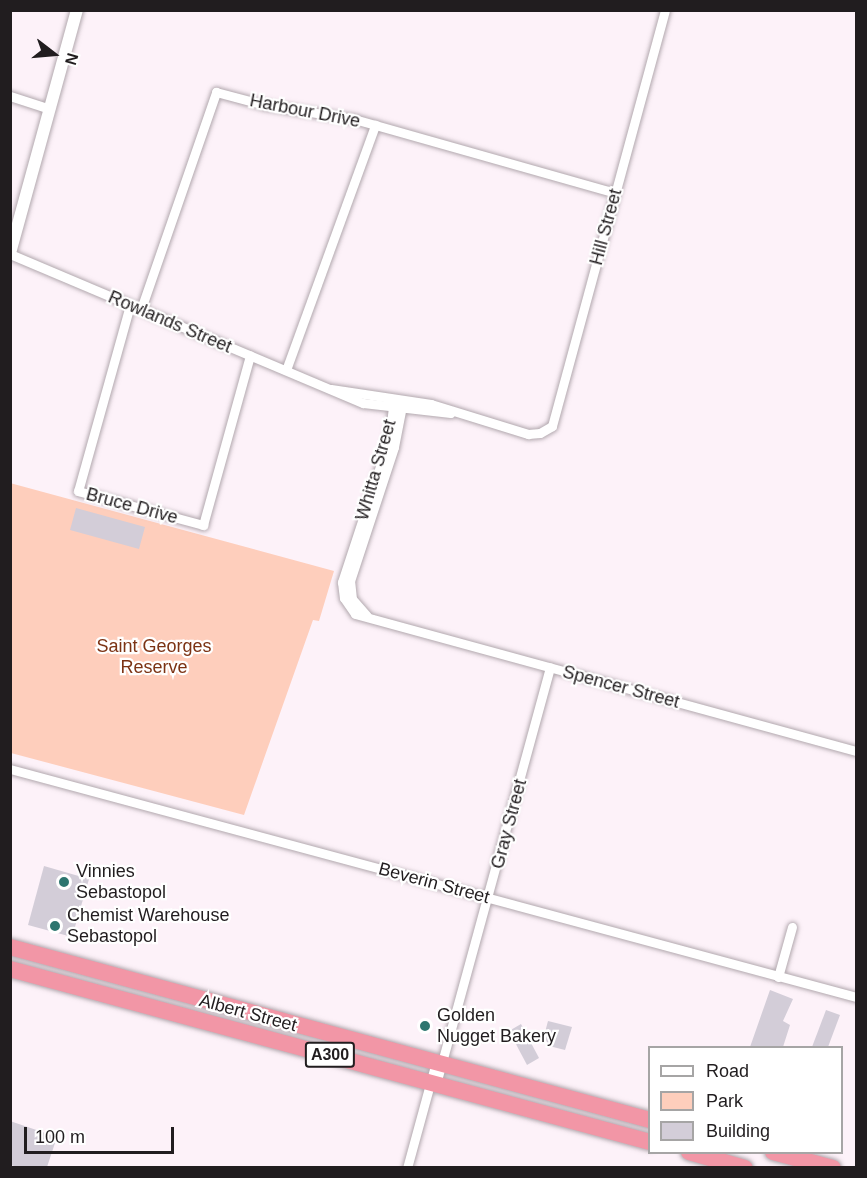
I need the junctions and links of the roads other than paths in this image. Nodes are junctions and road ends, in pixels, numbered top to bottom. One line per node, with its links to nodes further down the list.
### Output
1 (77, 10): 4 (street)
2 (665, 10): 6 (street, Hill Street)
3 (10, 96): 4 (street)
4 (50, 110): 7 (street)
5 (375, 124): 6 (street, Harbour Drive); 9 (street, Harbour Drive); 11 (street)
6 (615, 193): 13 (street, Hill Street)
7 (10, 253): 8 (street, Rowlands Street)
8 (130, 305): 9 (street, Rowlands Street); 10 (street, Bruce Drive)
9 (141, 309): 10 (street, Rowlands Street)
10 (250, 355): 11 (street, Rowlands Street)
11 (286, 370): 12 (street, Rowlands Street)
12 (396, 406): 13 (street, Rowlands Street); 14 (street, Whitta Street)
13 (538, 437)
14 (353, 608): 15 (street, Spencer Street)
15 (550, 668): 16 (street, Spencer Street); 18 (street, Gray Street)
16 (856, 751)
17 (10, 769): 18 (street, Beverin Street)
18 (489, 898): 22 (street, Beverin Street); 24 (street, Gray Street)
19 (792, 927): 22 (street)
20 (10, 947): 24 (highway, Albert Street / A300)
21 (10, 969): 25 (highway, Albert Street / A300)
22 (778, 977): 23 (street, Beverin Street)
23 (856, 997)
24 (439, 1063): 25 (street, Gray Street); 26 (highway, Albert Street / A300)
25 (433, 1083): 27 (highway, Albert Street / A300); 30 (street, Gray Street)
26 (648, 1119)
27 (648, 1141)
28 (696, 1154): 31 (highway)
29 (776, 1158): 32 (highway)
30 (407, 1167)
31 (745, 1167)
32 (833, 1167)

